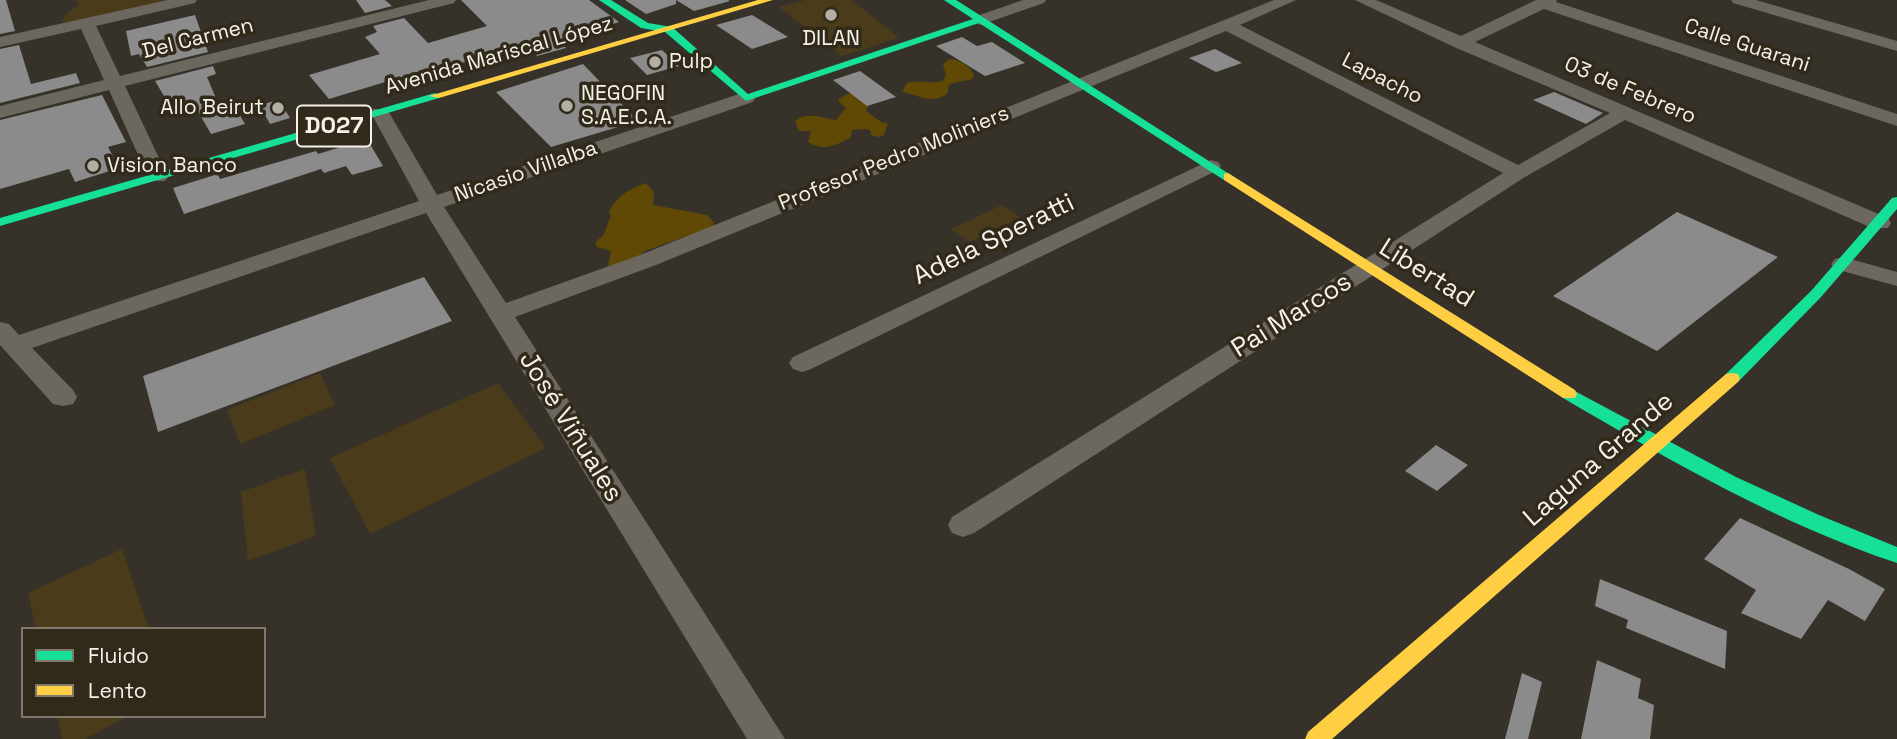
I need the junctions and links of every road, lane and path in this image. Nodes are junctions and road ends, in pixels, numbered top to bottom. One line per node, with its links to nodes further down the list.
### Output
1 (189, 0): 13 (street)
2 (448, 0): 20 (street, Del Carmen)
3 (604, 0): 15 (main road)
4 (735, 0): 15 (main road, Avenida Mariscal López / D027)
5 (768, 0): 16 (main road, Avenida Mariscal López / D027)
6 (949, 0): 12 (main road, Libertad)
7 (1038, 0): 12 (street, Nicasio Villalba)
8 (1288, 0): 14 (street, Profesor Pedro Moliniers)
9 (1363, 0): 18 (street, 03 de Febrero)
10 (1739, 0): 19 (street)
11 (1546, 1): 18 (street); 26 (street, Calle Guarani)
12 (980, 20): 21 (main road, Libertad); 22 (main road, Nicasio Villalba)
13 (86, 22): 17 (street); 20 (street)
14 (1226, 25): 21 (street, Profesor Pedro Moliniers); 29 (street, Lapacho)
15 (647, 26): 16 (main road); 28 (main road, Avenida Mariscal López / D027)
16 (668, 29): 22 (main road); 24 (main road, Avenida Mariscal López / D027)
17 (0, 42)
18 (1461, 43): 25 (street, 03 de Febrero)
19 (1897, 46)
20 (116, 83): 23 (street, Del Carmen); 28 (street)
21 (1079, 83): 27 (main road, Libertad); 38 (street, Profesor Pedro Moliniers)
22 (746, 98): 31 (street, Nicasio Villalba)
23 (0, 112)
24 (380, 113): 28 (main road, Avenida Mariscal López / D027); 31 (street, José Viñuales)
25 (1624, 113): 29 (street, Pai Marcos); 34 (street, 03 de Febrero)
26 (1897, 120)
27 (1211, 166): 36 (main road, Libertad); 40 (street, Adela Speratti)
28 (155, 171): 32 (main road, Avenida Mariscal López / D027); 33 (main road, Avenida Mariscal López / D027)
29 (1518, 173): 36 (street, Pai Marcos)
30 (1897, 201): 34 (main road, Laguna Grande)
31 (431, 204): 38 (street, José Viñuales); 39 (street, Nicasio Villalba)
32 (0, 209)
33 (0, 222)
34 (1880, 223): 35 (main road, Laguna Grande)
35 (1843, 264): 37 (street); 42 (main road, Laguna Grande)
36 (1368, 267): 42 (main road, Libertad); 43 (street, Pai Marcos)
37 (1897, 279)
38 (500, 314): 45 (street, José Viñuales)
39 (7, 337): 41 (street)
40 (802, 363)
41 (63, 397)
42 (1655, 444): 44 (main road, Libertad); 46 (main road, Laguna Grande)
43 (963, 525)
44 (1897, 555)
45 (767, 739)
46 (1316, 739)

